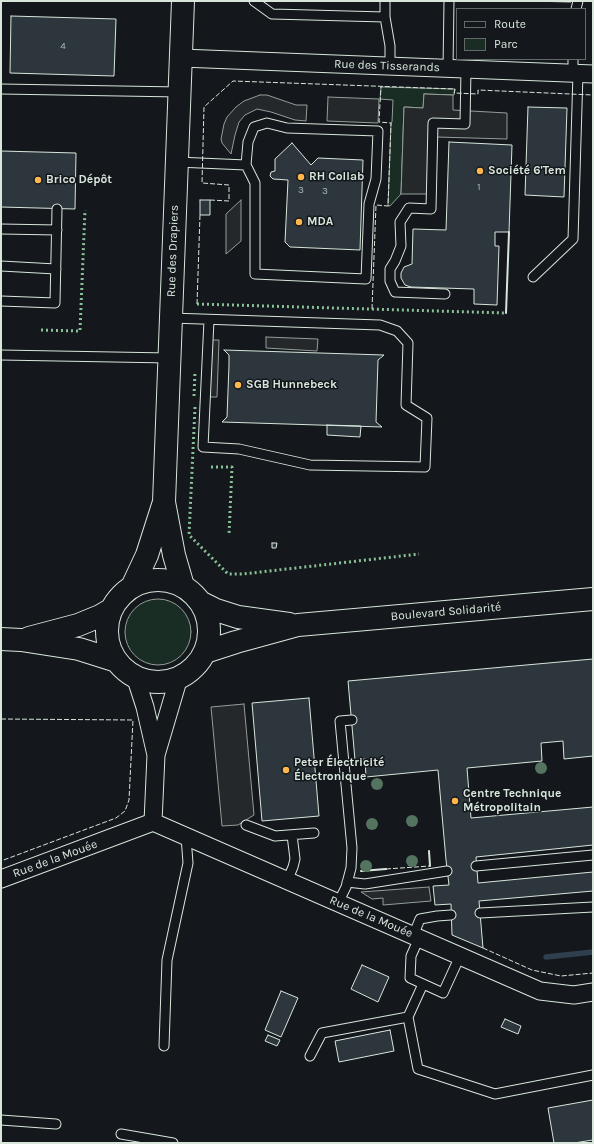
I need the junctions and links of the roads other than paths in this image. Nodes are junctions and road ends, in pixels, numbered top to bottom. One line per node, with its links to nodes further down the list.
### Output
1 (183, 1): 7 (main road, Rue des Drapiers)
2 (254, 1): 5 (lane)
3 (385, 1): 5 (lane)
4 (449, 1): 6 (lane)
5 (385, 17): 8 (lane)
6 (453, 17): 9 (lane)
7 (181, 58): 8 (street, Rue des Tisserands); 13 (main road, Rue des Drapiers)
8 (390, 66): 9 (street, Rue des Tisserands)
9 (448, 68): 10 (street, Rue des Tisserands)
10 (466, 69): 11 (street, Rue des Tisserands); 22 (lane)
11 (579, 70): 21 (lane)
12 (1, 89): 13 (lane)
13 (180, 92): 14 (main road, Rue des Drapiers)
14 (177, 162): 15 (lane); 24 (main road, Rue des Drapiers)
15 (246, 165): 15 (lane)
16 (57, 208): 18 (lane)
17 (1, 228): 18 (lane)
18 (57, 230): 20 (lane)
19 (1, 266): 20 (lane)
20 (56, 268): 23 (lane)
21 (533, 277)
22 (445, 294)
23 (1, 301)
24 (170, 318): 25 (lane); 27 (main road, Rue des Drapiers)
25 (209, 320): 25 (lane)
26 (1, 355): 27 (lane)
27 (169, 358): 28 (main road, Rue des Drapiers)
28 (164, 502): 29 (main road, Rue des Drapiers); 30 (main road, Rue des Drapiers)
29 (183, 586): 30 (main road); 32 (main road)
30 (132, 587): 33 (main road)
31 (593, 599): 34 (main road, Boulevard Solidarité)
32 (200, 602): 34 (main road, Boulevard Solidarité); 36 (main road)
33 (112, 609): 35 (main road); 37 (main road)
34 (298, 625): 36 (main road, Boulevard Solidarité)
35 (11, 640): 37 (main road)
36 (204, 652): 39 (main road)
37 (117, 661): 38 (main road)
38 (135, 676): 39 (main road); 41 (street)
39 (179, 677): 41 (street)
40 (352, 720): 52 (lane)
41 (156, 755): 42 (street)
42 (153, 822): 46 (street, Rue de la Mouée); 50 (street, Rue de la Mouée)
43 (246, 825): 45 (lane)
44 (314, 832): 45 (lane)
45 (292, 834): 51 (lane)
46 (186, 837): 51 (street, Rue de la Mouée); 62 (lane)
47 (593, 855): 48 (lane)
48 (476, 866)
49 (447, 871): 52 (lane)
50 (1, 879)
51 (287, 881): 53 (street, Rue de la Mouée)
52 (347, 882): 53 (lane)
53 (338, 903): 57 (street, Rue de la Mouée)
54 (593, 907): 55 (lane)
55 (480, 913)
56 (451, 915): 57 (lane)
57 (416, 937): 58 (street, Rue de la Mouée); 59 (lane)
58 (460, 956): 59 (lane); 60 (street, Rue de la Mouée)
59 (423, 984): 61 (lane)
60 (593, 992)
61 (408, 1017): 63 (lane); 64 (lane)
62 (164, 1046)
63 (310, 1056)
64 (593, 1075)
65 (1, 1120): 66 (lane)
66 (56, 1124)
67 (120, 1134): 68 (lane)
68 (173, 1143)

